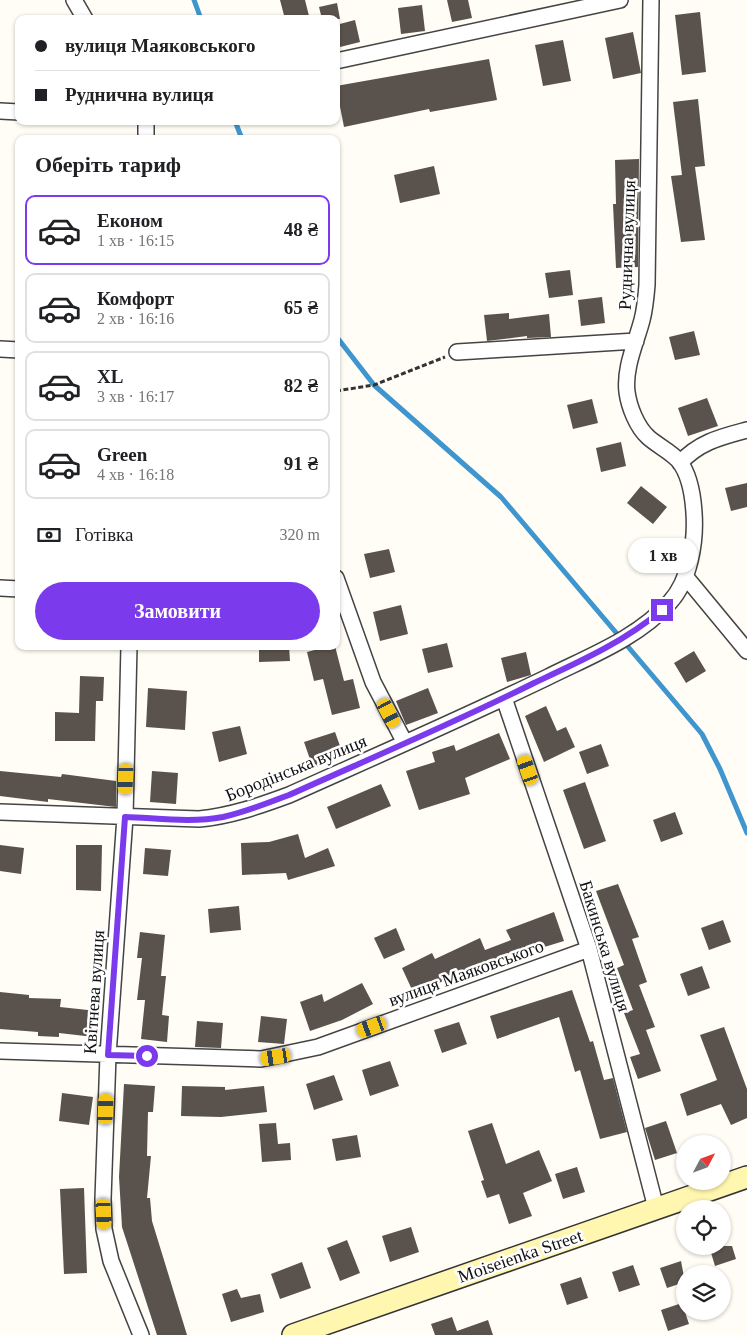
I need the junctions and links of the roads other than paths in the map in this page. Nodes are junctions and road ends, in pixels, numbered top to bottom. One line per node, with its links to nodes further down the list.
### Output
1 (74, 0): 4 (street)
2 (620, 0): 5 (street)
3 (651, 0): 8 (street, Руднична вулиця)
4 (83, 15)
5 (340, 60)
6 (0, 111): 7 (street)
7 (15, 112)
8 (636, 341): 11 (street); 13 (street, Руднична вулиця)
9 (0, 349): 10 (street)
10 (15, 350)
11 (457, 352)
12 (747, 430): 13 (street)
13 (680, 463): 14 (street, Руднична вулиця)
14 (685, 576): 18 (street, Руднична вулиця); 20 (street)
15 (0, 588): 16 (street)
16 (15, 589)
17 (340, 590): 22 (street)
18 (612, 645): 21 (street, Бородінська вулиця)
19 (129, 650): 24 (street, Квітнева вулиця)
20 (747, 652)
21 (504, 698): 22 (street, Бородінська вулиця); 25 (street, Бакинська вулиця)
22 (405, 743): 24 (street, Бородінська вулиця)
23 (0, 812): 24 (street, Бородінська вулиця)
24 (125, 817): 27 (street, Квітнева вулиця)
25 (589, 949): 27 (street, вулиця Маяковського); 29 (street, Бакинська вулиця)
26 (0, 1051): 27 (street, вулиця Маяковського)
27 (108, 1055): 30 (street, Квітнева вулиця)
28 (747, 1177): 29 (street, Moiseienka Street)
29 (656, 1208): 31 (street, Moiseienka Street)
30 (141, 1335)
31 (293, 1335)

